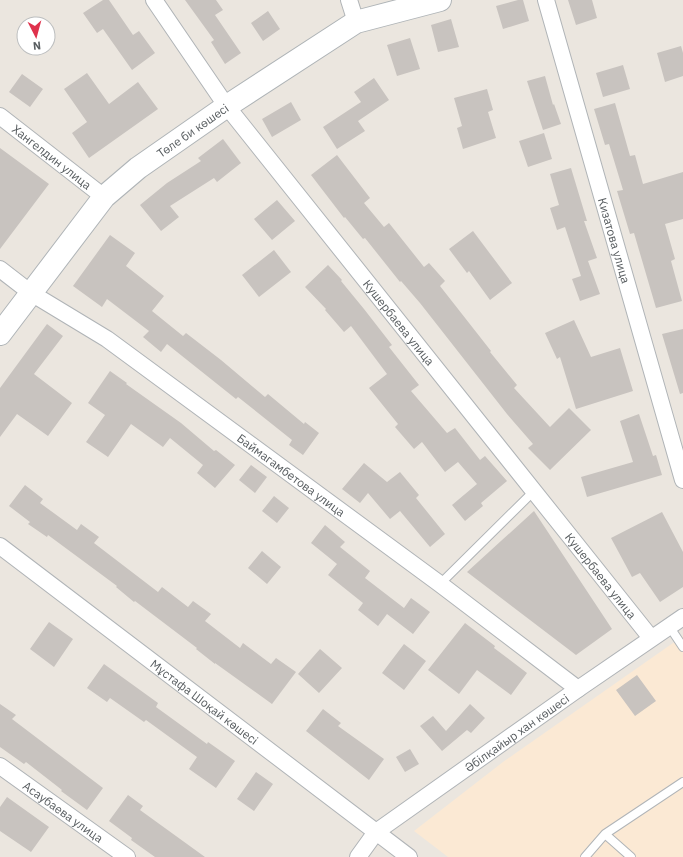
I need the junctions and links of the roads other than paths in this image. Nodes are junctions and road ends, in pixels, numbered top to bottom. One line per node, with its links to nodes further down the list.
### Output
1 (154, 0): 6 (street, Кушербаева улица)
2 (349, 0): 5 (street)
3 (440, 0): 5 (street, Төле би көшесі)
4 (546, 0): 12 (street, Кизатова улица)
5 (356, 22): 6 (street, Төле би көшесі)
6 (227, 106): 8 (street, Төле би көшесі); 13 (street, Кушербаева улица)
7 (0, 116): 8 (street, Хангелдин улица)
8 (104, 197): 10 (street, Төле би көшесі)
9 (0, 269): 10 (street, Баймагамбетова улица)
10 (31, 293): 11 (street, Төле би көшесі); 15 (street, Баймагамбетова улица)
11 (0, 334)
12 (683, 480)
13 (534, 491): 15 (lane); 18 (street, Кушербаева улица)
14 (0, 546): 23 (street, Мұстафа Шоқай көшесі)
15 (440, 584): 20 (street, Баймагамбетова улица)
16 (683, 617): 17 (street, Әбілқайыр хан көшесі)
17 (669, 626): 18 (street, Әбілқайыр хан көшесі); 19 (lane)
18 (651, 638): 20 (street, Әбілқайыр хан көшесі)
19 (683, 647)
20 (578, 689): 23 (street, Әбілқайыр хан көшесі)
21 (0, 766): 25 (street, Асаубаева улица)
22 (683, 782): 24 (lane)
23 (376, 832): 26 (street, Әбілқайыр хан көшесі); 27 (street, Мұстафа Шоқай көшесі)
24 (605, 834): 28 (lane); 29 (lane)
25 (127, 857)
26 (358, 857)
27 (409, 857)
28 (585, 857)
29 (631, 857)

